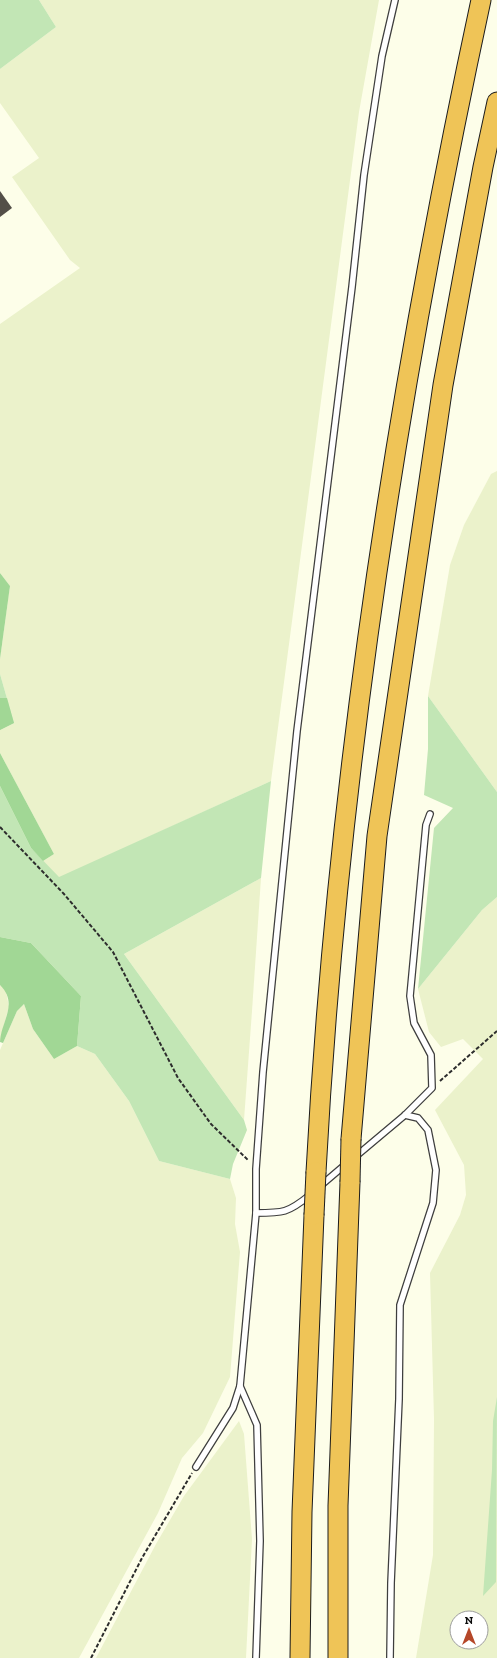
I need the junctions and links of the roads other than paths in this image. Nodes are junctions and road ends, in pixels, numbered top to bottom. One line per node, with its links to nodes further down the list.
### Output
1 (395, 0): 6 (lane)
2 (481, 0): 10 (highway, bridge)
3 (497, 102): 11 (highway, bridge)
4 (430, 814): 5 (lane)
5 (405, 1115): 6 (lane); 12 (lane)
6 (256, 1212): 7 (lane)
7 (240, 1386): 8 (lane); 9 (lane)
8 (196, 1466)
9 (256, 1658)
10 (300, 1658)
11 (338, 1658)
12 (390, 1658)

